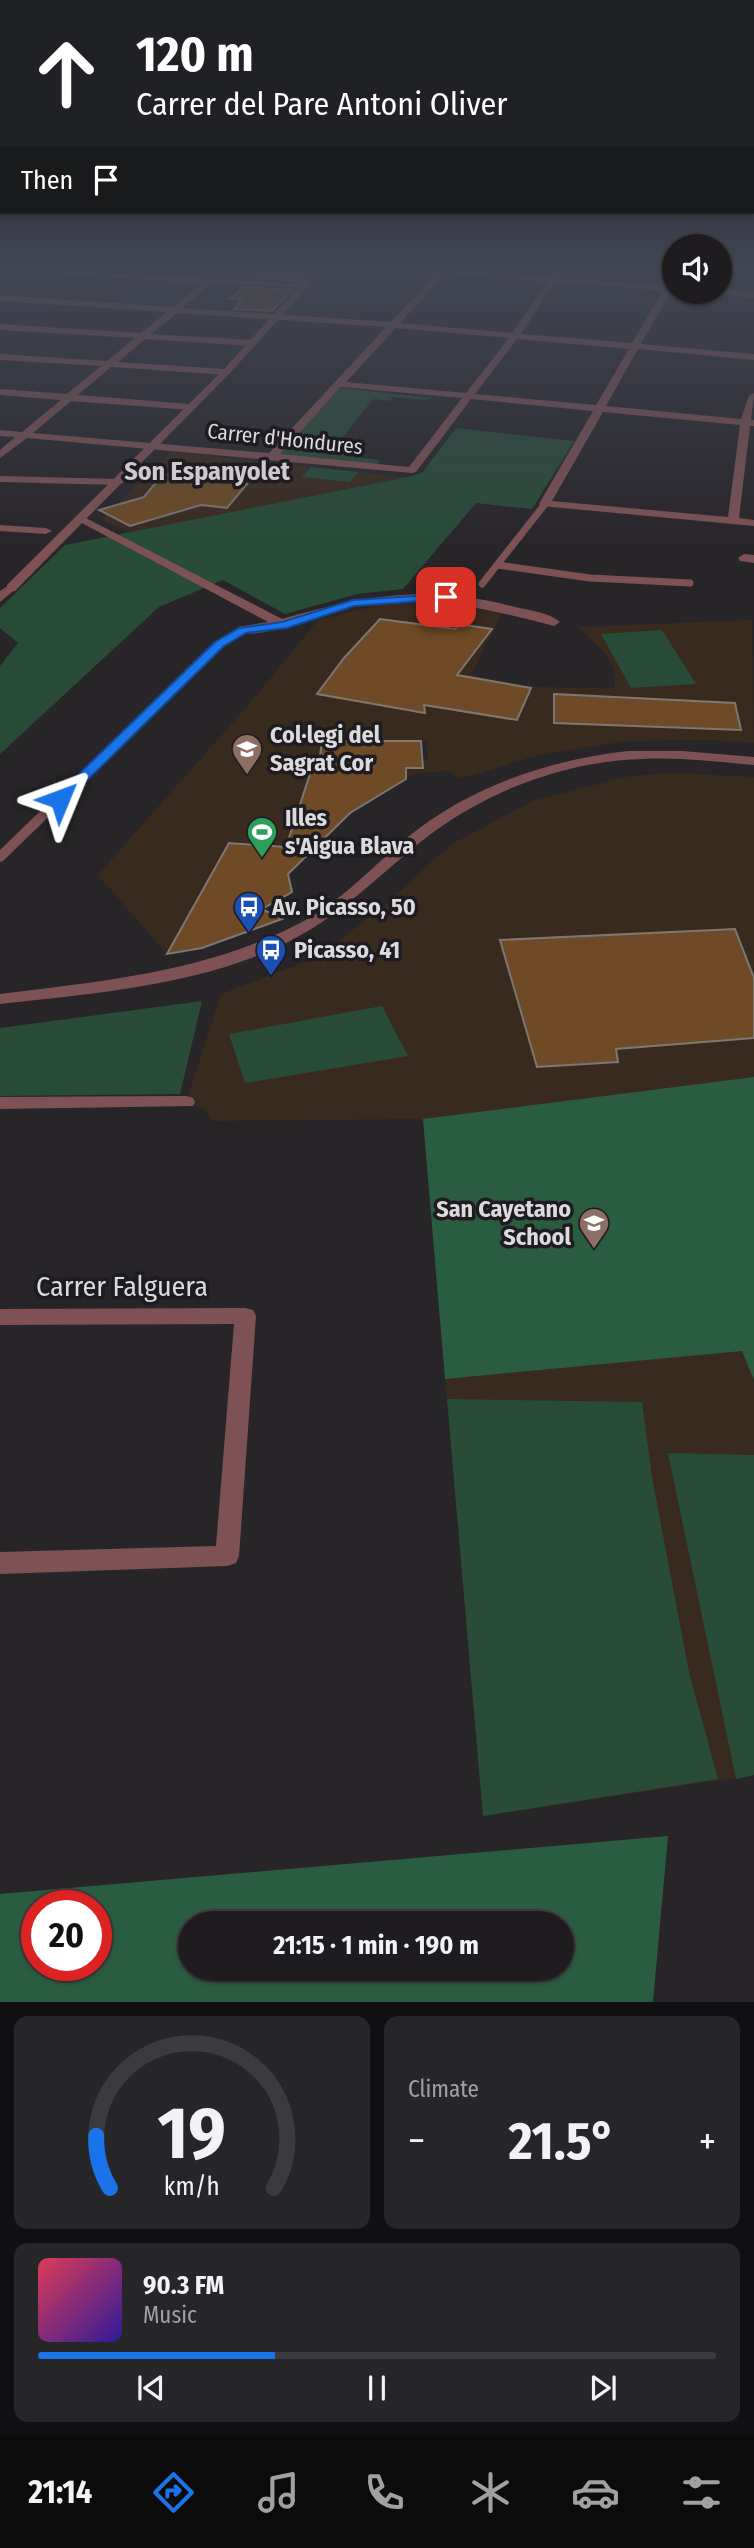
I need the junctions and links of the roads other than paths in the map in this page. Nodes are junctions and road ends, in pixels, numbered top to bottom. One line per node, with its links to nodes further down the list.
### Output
1 (70, 361): 7 (street)
2 (113, 361): 7 (street)
3 (235, 361): 8 (street)
4 (362, 361): 9 (street)
5 (494, 361): 11 (street)
6 (627, 361): 15 (street)
7 (110, 364): 8 (street); 13 (street)
8 (226, 372): 14 (street)
9 (341, 384): 11 (street); 21 (street)
10 (0, 392): 13 (street)
11 (466, 396): 15 (street); 21 (street, Carrer d'Hondures)
12 (754, 396): 16 (street)
13 (72, 397): 14 (street); 18 (street)
14 (190, 407): 19 (street)
15 (601, 409): 16 (street); 24 (street)
16 (750, 423): 26 (street)
17 (0, 433): 18 (street, Carrer d'Hondures)
18 (23, 435): 19 (street, Carrer d'Hondures); 20 (street)
19 (154, 445): 21 (street, Carrer d'Hondures); 23 (street)
20 (0, 455)
21 (271, 457)
22 (0, 479): 23 (street)
23 (120, 482): 25 (street)
24 (545, 505): 26 (street); 30 (lane)
25 (82, 519): 33 (street); 36 (street)
26 (733, 521): 27 (street)
27 (754, 523)
28 (0, 528): 29 (street)
29 (46, 531)
30 (498, 565): 31 (lane); 32 (lane)
31 (690, 583)
32 (482, 584)
33 (6, 588): 34 (street)
34 (0, 598)
35 (554, 622): 36 (street)
36 (283, 625): 37 (street)
37 (243, 630): 39 (lane)
38 (754, 761): 40 (street)
39 (0, 857)
40 (0, 999)
41 (186, 1102): 42 (street)
42 (0, 1104)
43 (0, 1317): 44 (street, Carrer Falguera)
44 (0, 1563)

